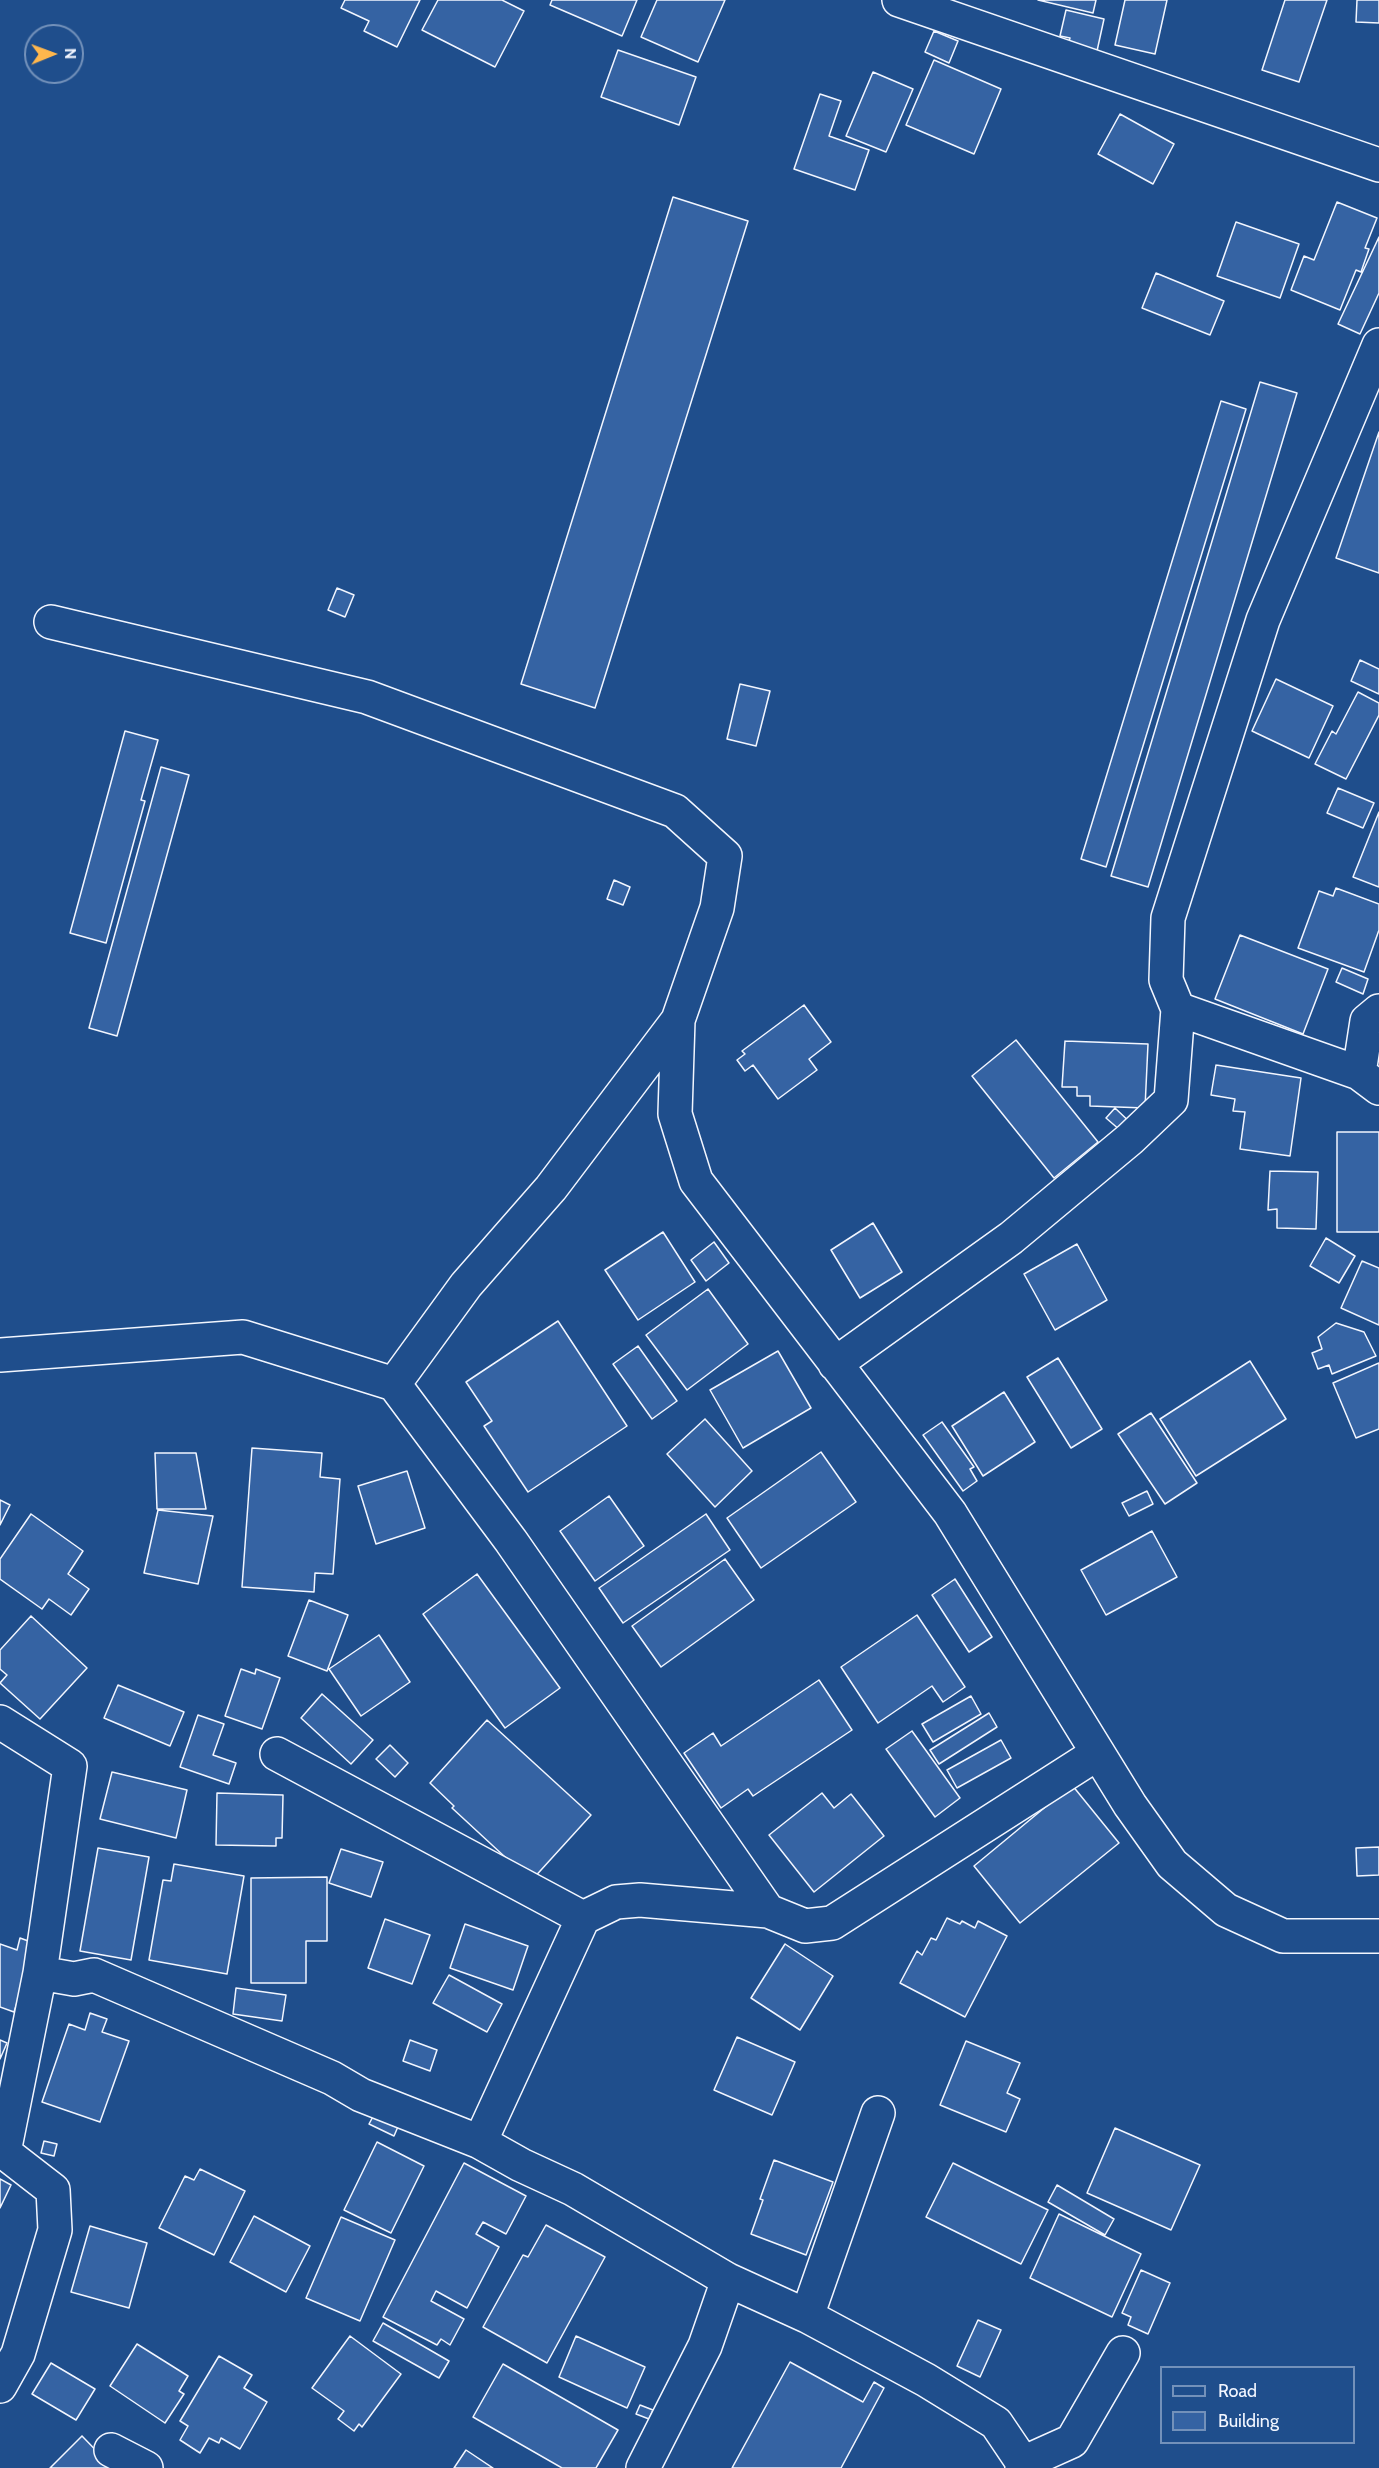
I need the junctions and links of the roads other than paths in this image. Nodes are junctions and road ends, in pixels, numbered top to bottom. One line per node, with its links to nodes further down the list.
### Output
1 (899, 0): 2 (street)
2 (1379, 165)
3 (1379, 345): 5 (street)
4 (51, 622): 7 (street)
5 (1178, 1009): 8 (street); 10 (street)
6 (1379, 1011): 8 (street)
7 (678, 1020): 10 (street); 11 (street)
8 (1369, 1081)
9 (0, 1355): 11 (street)
10 (835, 1364): 13 (street)
11 (394, 1384): 15 (street)
12 (0, 1722): 18 (street)
13 (1098, 1753): 15 (street); 17 (street)
14 (277, 1754): 16 (street)
15 (768, 1911): 16 (street)
16 (583, 1918): 20 (street)
17 (1379, 1936)
18 (40, 1974): 20 (street); 21 (street)
19 (878, 2113): 23 (street)
20 (480, 2142): 22 (street)
21 (2, 2150): 25 (street)
22 (728, 2280): 23 (street); 29 (street)
23 (807, 2316): 27 (street)
24 (1123, 2353): 27 (street)
25 (0, 2386)
26 (111, 2450): 28 (street)
27 (1022, 2465)
28 (146, 2468)
29 (643, 2468)

